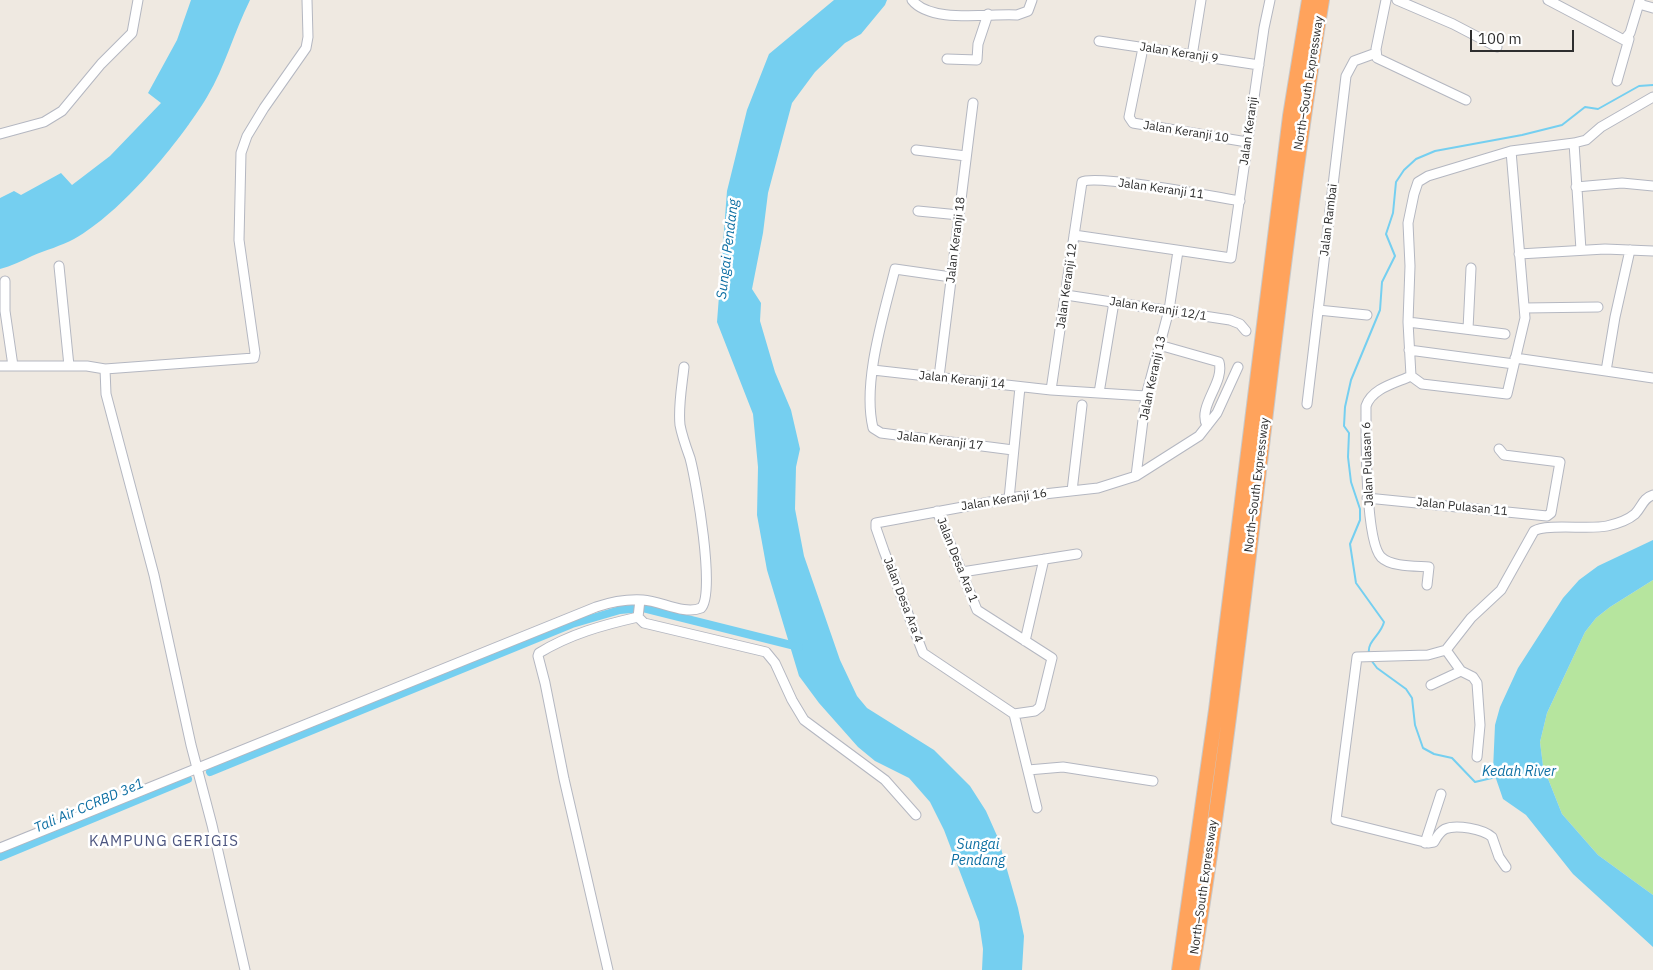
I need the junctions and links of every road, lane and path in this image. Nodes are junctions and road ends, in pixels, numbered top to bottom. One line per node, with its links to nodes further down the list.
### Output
1 (138, 0): 27 (street)
2 (307, 0): 68 (street)
3 (912, 0): 14 (street)
4 (1032, 0): 14 (street)
5 (1202, 0): 20 (street)
6 (1270, 0): 22 (street, Jalan Keranji)
7 (1309, 0): 112 (highway, North–South Expressway)
8 (1322, 0): 113 (highway, North–South Expressway)
9 (1386, 0): 19 (street)
10 (1397, 0): 17 (street)
11 (1548, 0): 15 (street)
12 (1639, 2): 13 (street); 15 (street)
13 (1653, 8)
14 (988, 14): 21 (street)
15 (1627, 39): 23 (street)
16 (1099, 41): 18 (street, Jalan Keranji 9)
17 (1497, 47)
18 (1143, 48): 20 (street, Jalan Keranji 9); 28 (street, Jalan Keranji 10)
19 (1376, 53): 25 (street); 54 (street, Jalan Rambai)
20 (1192, 56): 22 (street, Jalan Keranji 9)
21 (947, 59)
22 (1258, 65): 28 (street, Jalan Keranji)
23 (1617, 81)
24 (1653, 97): 29 (street)
25 (1466, 100)
26 (973, 103): 32 (street, Jalan Keranji 18)
27 (0, 134)
28 (1247, 142): 36 (street, Jalan Keranji)
29 (1574, 143): 31 (street); 35 (street)
30 (916, 150): 32 (street)
31 (1511, 150): 44 (street); 56 (street)
32 (966, 156): 38 (street, Jalan Keranji 18)
33 (1082, 182): 36 (street, Jalan Keranji 11); 39 (street, Jalan Keranji 12)
34 (1653, 186): 35 (street)
35 (1576, 187): 40 (street)
36 (1240, 201): 43 (street, Jalan Keranji)
37 (918, 211): 38 (street)
38 (959, 216): 47 (street, Jalan Keranji 18)
39 (1074, 235): 43 (street); 49 (street, Jalan Keranji 12)
40 (1581, 250): 41 (street); 44 (street)
41 (1630, 250): 42 (street); 70 (street)
42 (1653, 251)
43 (1178, 252): 53 (street, Jalan Keranji 13)
44 (1519, 254): 52 (street)
45 (59, 266): 65 (street)
46 (1471, 268): 57 (street)
47 (951, 277): 69 (street); 72 (street, Jalan Keranji 18)
48 (5, 281): 64 (street)
49 (1066, 295): 50 (street, Jalan Keranji 12/1); 75 (street, Jalan Keranji 12)
50 (1114, 302): 53 (street, Jalan Keranji 12/1); 76 (street)
51 (1598, 307): 52 (street)
52 (1525, 308): 62 (street)
53 (1169, 310): 58 (street, Jalan Keranji 12/1); 60 (street, Jalan Keranji 13)
54 (1318, 310): 55 (street); 78 (street, Jalan Rambai)
55 (1367, 315)
56 (1408, 322): 57 (street); 61 (street)
57 (1468, 329): 59 (street)
58 (1246, 331)
59 (1505, 334)
60 (1159, 345): 77 (street, Jalan Keranji 13); 80 (street)
61 (1409, 350): 62 (street); 71 (street)
62 (1515, 361): 70 (street); 71 (street)
63 (0, 366): 64 (street)
64 (13, 366): 65 (street)
65 (69, 366): 68 (street)
66 (1238, 367): 80 (street, Jalan Keranji 16)
67 (684, 368): 94 (street)
68 (105, 369): 101 (street)
69 (873, 370): 72 (street, Jalan Keranji 14); 82 (street, Jalan Keranji 17)
70 (1606, 372): 73 (street)
71 (1412, 376): 86 (street, Jalan Pulasan 6)
72 (939, 378): 74 (street, Jalan Keranji 14)
73 (1653, 378)
74 (1020, 387): 75 (street, Jalan Keranji 14); 82 (street)
75 (1050, 390): 76 (street, Jalan Keranji 14)
76 (1099, 393): 77 (street, Jalan Keranji 14)
77 (1146, 396): 83 (street, Jalan Keranji 13)
78 (1307, 404)
79 (1082, 405): 84 (street)
80 (1207, 426): 83 (street, Jalan Keranji 16)
81 (1499, 449): 86 (street, Jalan Pulasan 11)
82 (1013, 450): 87 (street)
83 (1136, 476): 84 (street, Jalan Keranji 16)
84 (1072, 491): 87 (street, Jalan Keranji 16)
85 (1653, 495): 96 (street)
86 (1368, 498): 93 (street, Jalan Pulasan 6)
87 (1009, 499): 88 (street, Jalan Keranji 16)
88 (937, 511): 89 (street, Jalan Keranji 16); 92 (street, Jalan Desa Ara 1)
89 (876, 528): 99 (street, Jalan Desa Ara 4)
90 (1076, 554): 91 (street)
91 (1044, 559): 92 (street); 95 (street)
92 (962, 572): 95 (street, Jalan Desa Ara 1)
93 (1427, 585)
94 (639, 609): 101 (street); 106 (street); 111 (street)
95 (1025, 642): 99 (street, Jalan Desa Ara 1)
96 (1446, 650): 97 (street); 107 (street)
97 (1461, 671): 98 (street); 100 (street)
98 (1431, 684)
99 (1014, 714): 102 (street)
100 (1476, 757)
101 (196, 769): 108 (street); 110 (street)
102 (1028, 770): 103 (street); 105 (street)
103 (1153, 781)
104 (1441, 794): 107 (street)
105 (1037, 808)
106 (916, 815)
107 (1425, 843): 109 (street)
108 (0, 848)
109 (1506, 867)
110 (245, 970)
111 (608, 970)
112 (1179, 970)
113 (1192, 970)

